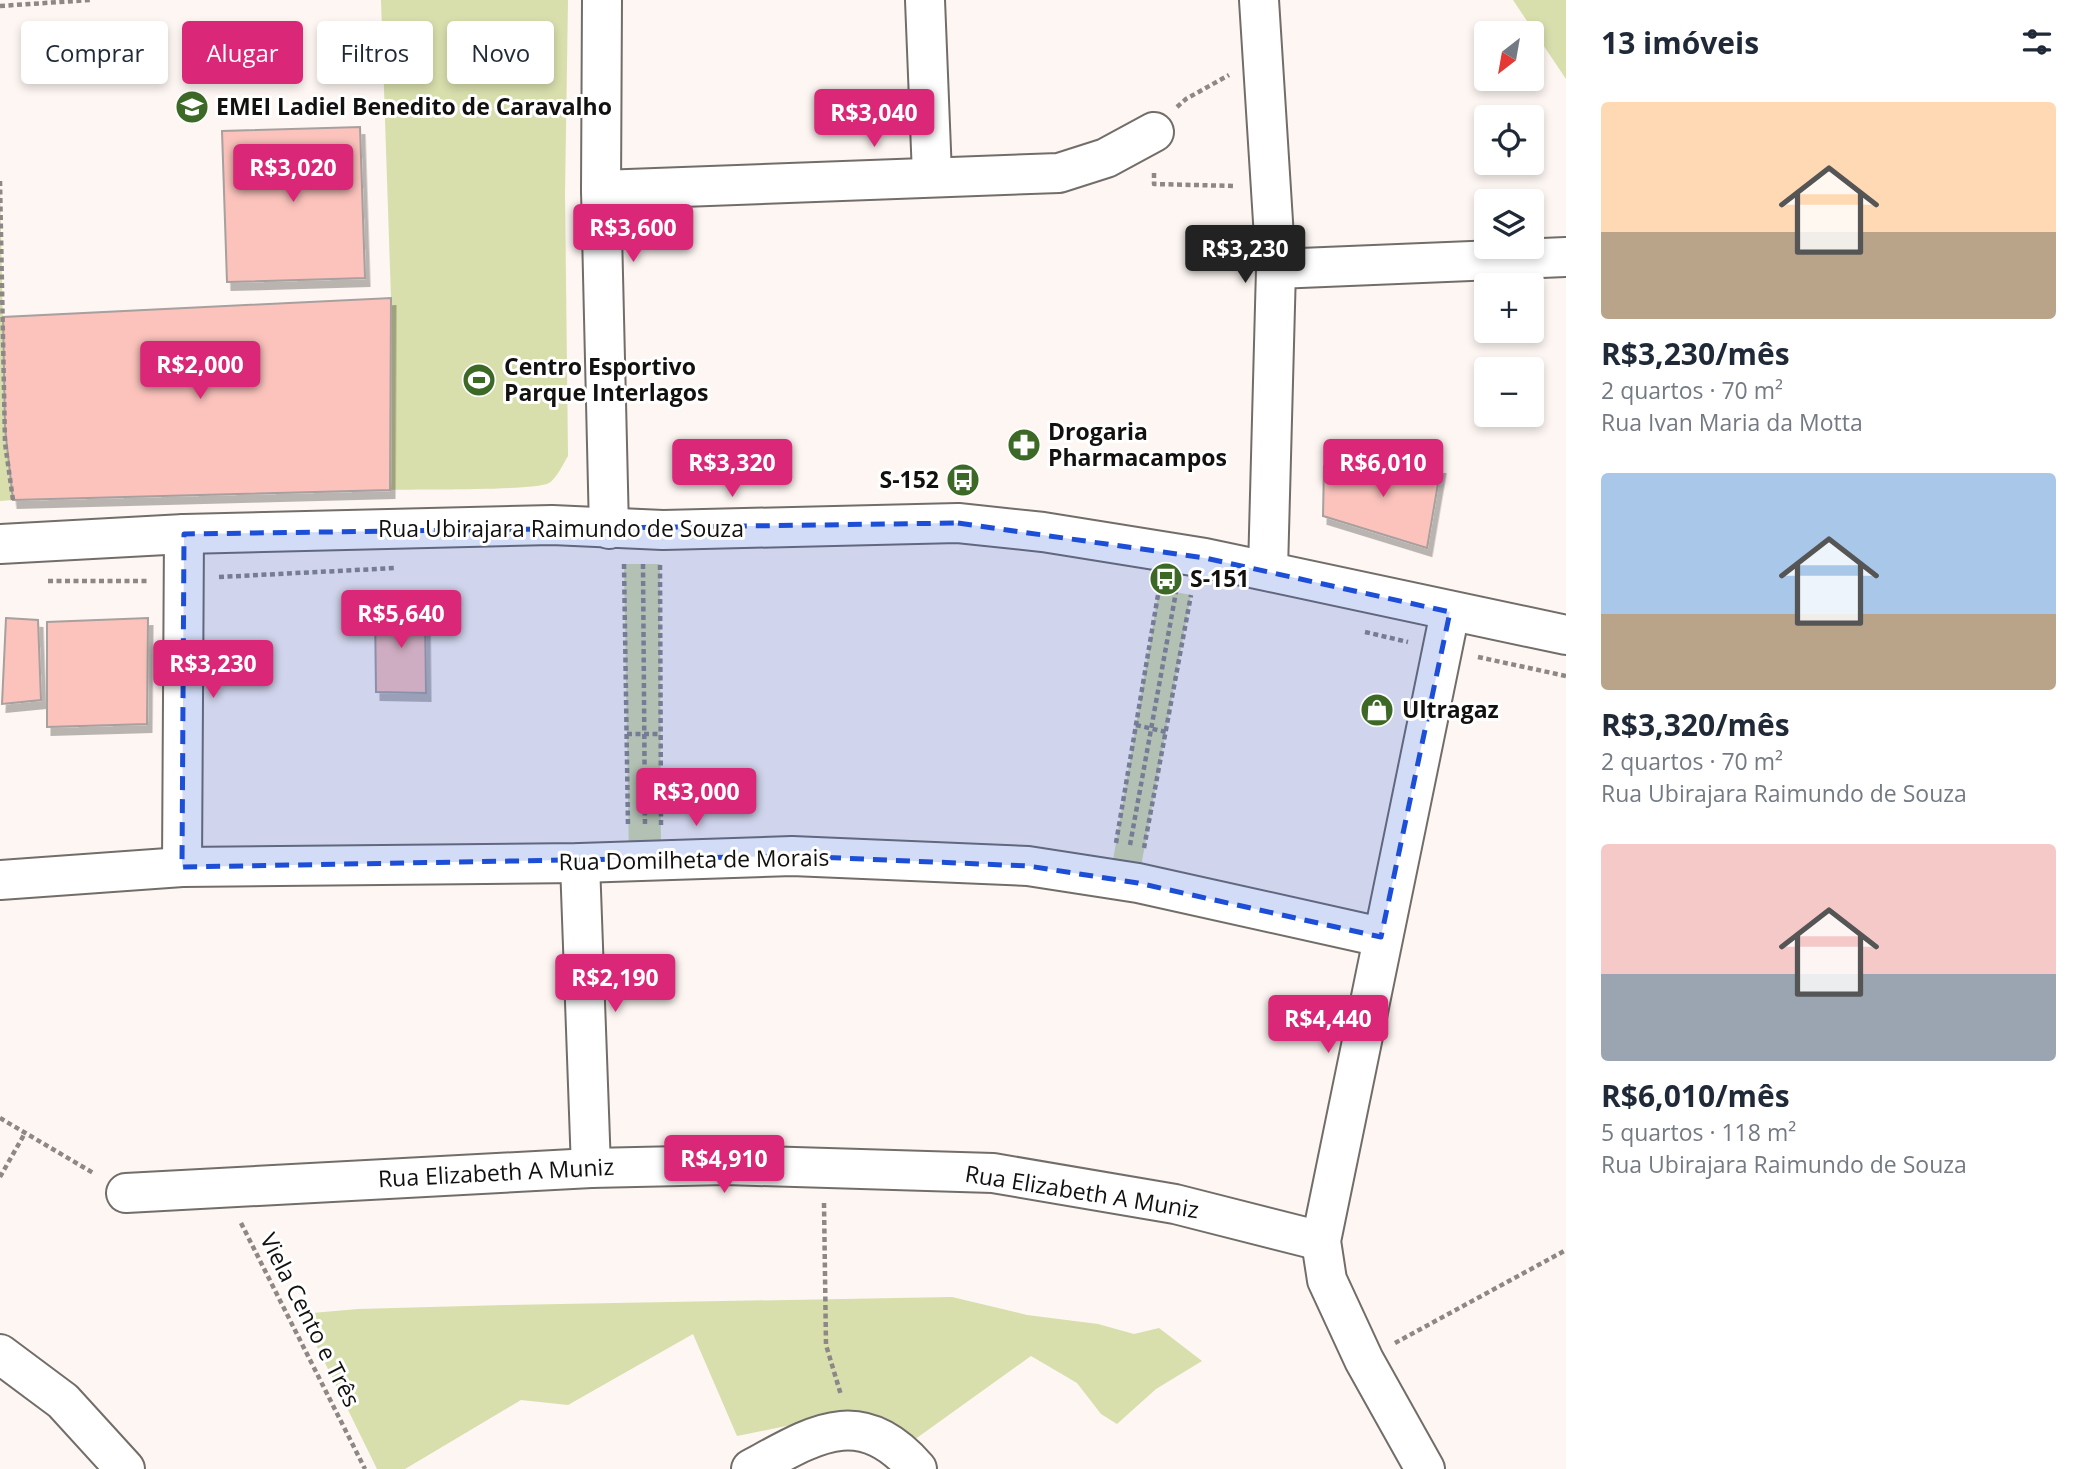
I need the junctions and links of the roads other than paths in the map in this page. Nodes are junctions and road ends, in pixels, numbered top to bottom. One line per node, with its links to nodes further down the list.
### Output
1 (602, 0): 6 (street)
2 (925, 0): 5 (street)
3 (1259, 0): 8 (street)
4 (1154, 132): 5 (street)
5 (932, 175): 6 (street)
6 (601, 190): 11 (street)
7 (1566, 257): 8 (street)
8 (1276, 269): 12 (street)
9 (184, 534): 10 (street, Rua Ubirajara Raimundo de Souza); 11 (street, Rua Ubirajara Raimundo de Souza); 16 (street)
10 (0, 544)
11 (610, 546): 12 (street, Rua Ubirajara Raimundo de Souza)
12 (1268, 570): 13 (street, Rua Ubirajara Raimundo de Souza)
13 (1450, 612): 14 (street, Rua Ubirajara Raimundo de Souza); 18 (street)
14 (1566, 635)
15 (580, 863): 16 (street, Rua Domilheta de Morais); 18 (street, Rua Domilheta de Morais); 19 (street)
16 (182, 867): 17 (street, Rua Domilheta de Morais)
17 (0, 880)
18 (1381, 937): 21 (street)
19 (591, 1168): 20 (street, Rua Elizabeth A Muniz); 21 (street, Rua Elizabeth A Muniz)
20 (126, 1193)
21 (1321, 1241): 26 (street)
22 (0, 1354): 23 (street)
23 (125, 1469)
24 (751, 1469): 25 (street)
25 (917, 1469)
26 (1424, 1469)

